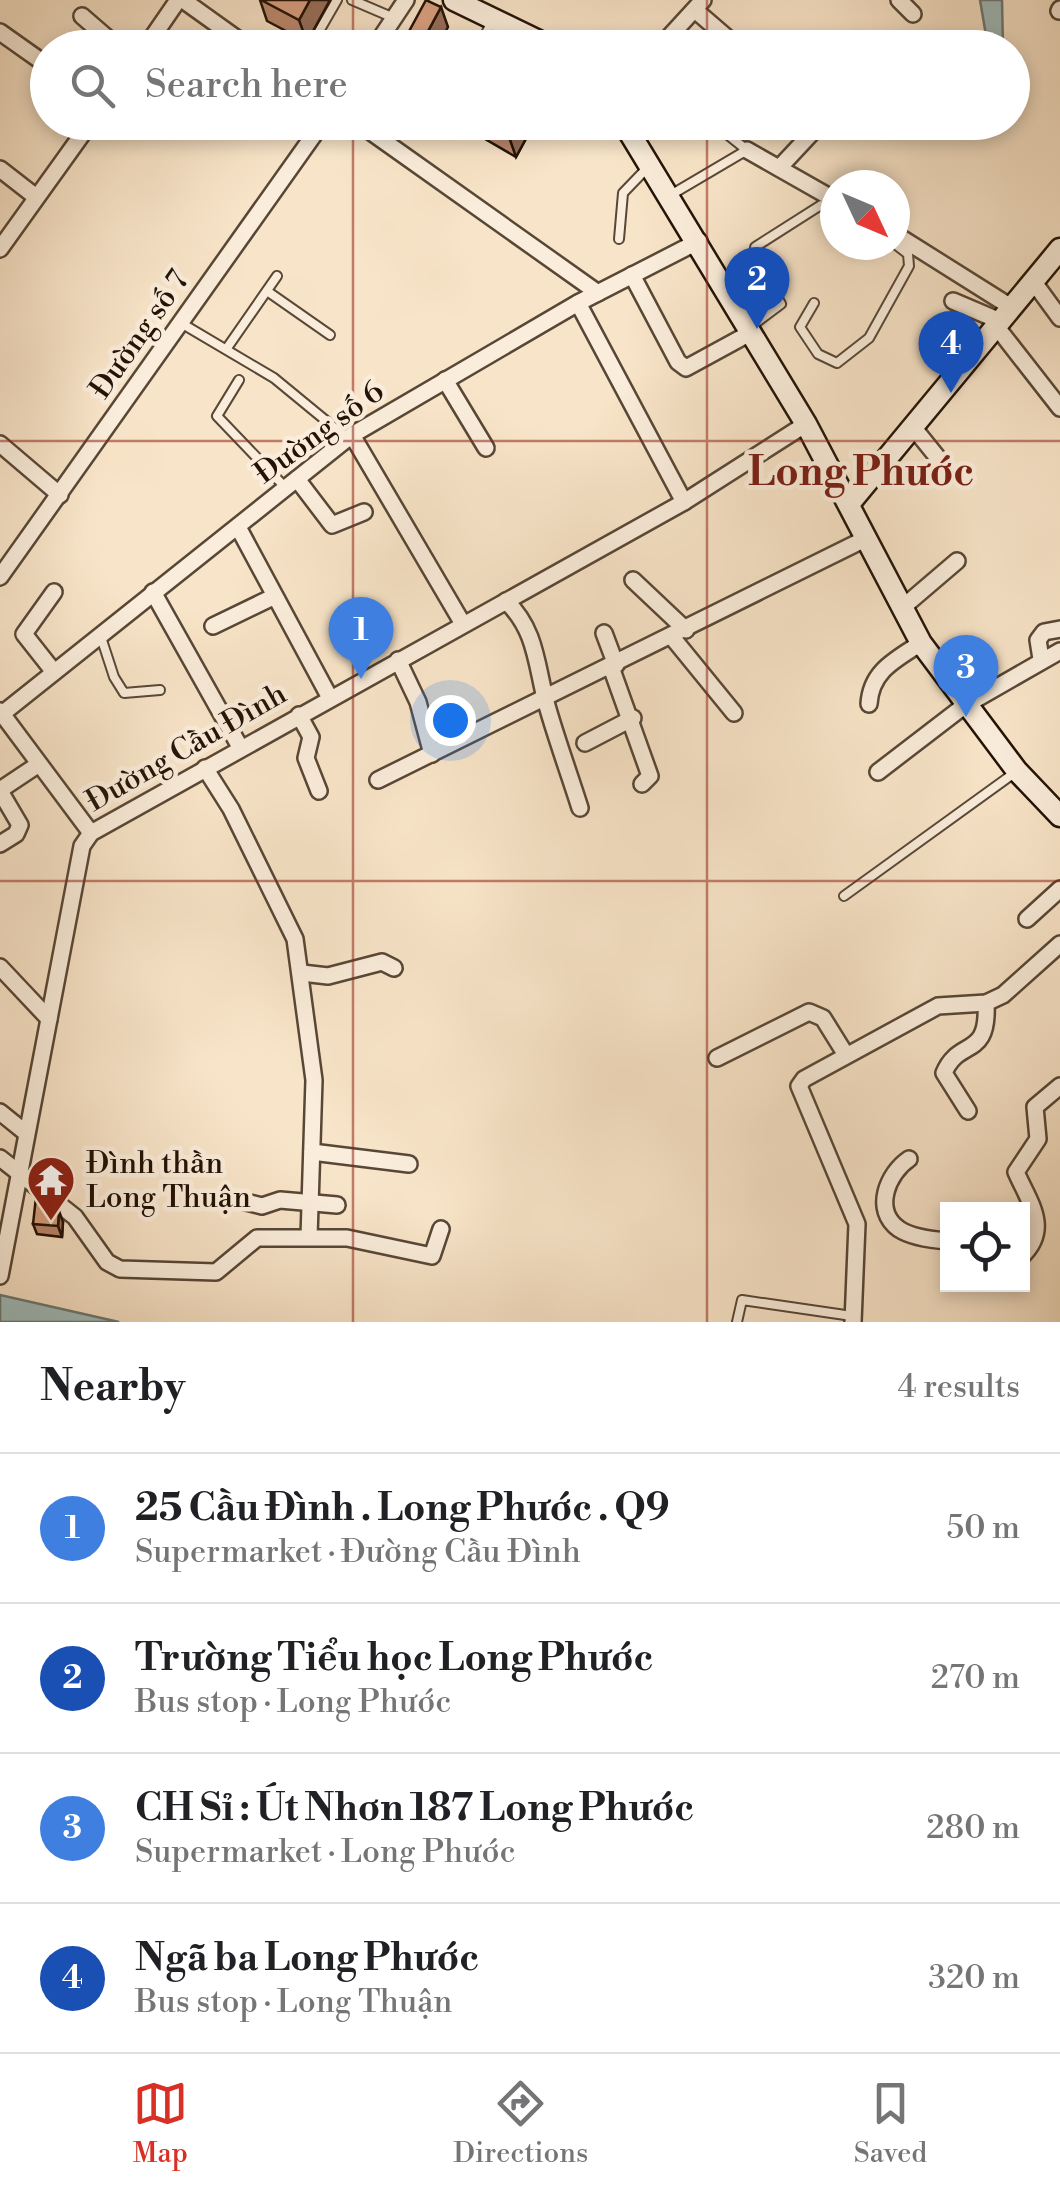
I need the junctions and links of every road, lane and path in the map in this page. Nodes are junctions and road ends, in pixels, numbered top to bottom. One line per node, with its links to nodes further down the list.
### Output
1 (181, 0): 13 (street); 14 (street)
2 (338, 0): 15 (lane)
3 (352, 0): 10 (lane)
4 (406, 0): 10 (street)
5 (454, 0): 11 (street)
6 (899, 0): 8 (street)
7 (699, 5): 19 (street); 20 (street)
8 (913, 14)
9 (82, 16): 12 (street)
10 (394, 18): 16 (street)
11 (494, 19): 17 (lane); 18 (street)
12 (98, 30)
13 (161, 30)
14 (224, 30)
15 (320, 30)
16 (386, 30)
17 (488, 30)
18 (516, 30)
19 (676, 30)
20 (722, 30)
21 (0, 32): 22 (street)
22 (30, 53)
23 (78, 140): 35 (street)
24 (310, 140): 53 (street, Đường số 7)
25 (382, 140): 47 (street)
26 (634, 140): 30 (street)
27 (735, 140): 29 (lane)
28 (805, 140): 31 (street)
29 (748, 150): 31 (street); 34 (lane)
30 (650, 166): 34 (street); 37 (lane)
31 (779, 168): 33 (street)
32 (0, 169): 35 (street)
33 (820, 191)
34 (668, 196): 38 (street)
35 (36, 197): 41 (street)
36 (820, 205): 54 (lane)
37 (619, 240)
38 (698, 241): 43 (street, Đường số 6); 54 (street)
39 (910, 246): 51 (street)
40 (1060, 248): 45 (street)
41 (0, 249)
42 (908, 260): 50 (lane)
43 (632, 275): 47 (street, Đường số 6); 54 (street)
44 (277, 276): 46 (lane)
45 (1033, 281): 51 (street); 52 (street)
46 (267, 291): 55 (lane); 56 (lane)
47 (598, 293): 49 (street, Đường số 6)
48 (953, 301): 51 (street)
49 (578, 303): 58 (street, Đường số 6); 68 (street)
50 (814, 303)
51 (1002, 318): 59 (street); 61 (street)
52 (1060, 318)
53 (180, 323): 56 (lane); 67 (street, Đường số 7)
54 (751, 330): 60 (street)
55 (330, 336)
56 (227, 348): 62 (lane)
57 (239, 380): 66 (lane)
58 (445, 380): 62 (street, Đường số 6); 64 (street)
59 (1060, 408)
60 (806, 424): 68 (street, Đường Cầu Đình); 69 (street)
61 (912, 427): 65 (street); 69 (street)
62 (349, 437): 66 (street, Đường số 6); 81 (street)
63 (0, 444): 67 (street)
64 (486, 448)
65 (942, 463)
66 (292, 483): 70 (street); 71 (street, Đường số 6)
67 (60, 495): 74 (street, Đường số 7)
68 (684, 502): 79 (street, Đường Cầu Đình)
69 (849, 504): 72 (street)
70 (364, 512)
71 (238, 527): 77 (street, Đường số 6); 78 (street)
72 (866, 538): 80 (street); 86 (street)
73 (957, 561): 80 (street)
74 (0, 576)
75 (634, 580): 86 (street)
76 (54, 592): 92 (street)
77 (153, 592): 85 (street, Đường số 6); 103 (street)
78 (273, 596): 82 (street); 94 (street)
79 (506, 600): 81 (street, Đường Cầu Đình); 95 (street)
80 (902, 608): 87 (street)
81 (463, 624): 90 (street, Đường Cầu Đình)
82 (212, 626)
83 (1060, 630): 89 (street)
84 (604, 633): 91 (street)
85 (100, 634): 92 (street, Đường số 6); 93 (lane)
86 (679, 634): 91 (street); 99 (street)
87 (921, 644): 96 (street); 97 (street)
88 (1060, 652): 89 (street)
89 (1041, 659): 97 (street)
90 (398, 660): 94 (street, Đường Cầu Đình); 104 (street)
91 (614, 666): 95 (street); 101 (street)
92 (54, 672): 98 (street, Đường số 6)
93 (160, 690)
94 (330, 698): 100 (street, Đường Cầu Đình)
95 (545, 698): 104 (street); 113 (street)
96 (869, 704)
97 (964, 706): 107 (street); 108 (street)
98 (1, 712): 105 (street)
99 (734, 713)
100 (299, 714): 103 (street, Đường Cầu Đình); 112 (street)
101 (633, 718): 102 (street); 110 (street)
102 (584, 743)
103 (240, 747): 106 (street, Đường Cầu Đình)
104 (432, 754): 109 (street)
105 (38, 764): 111 (street); 115 (street)
106 (204, 768): 115 (street, Đường Cầu Đình); 123 (street)
107 (878, 772)
108 (1016, 772): 114 (street); 118 (lane)
109 (378, 780)
110 (642, 784)
111 (0, 791): 116 (street)
112 (320, 791)
113 (580, 808)
114 (1057, 808)
115 (91, 833): 125 (street, Đường Cầu Đình)
116 (0, 844)
117 (1060, 889): 119 (street)
118 (844, 896)
119 (1027, 919)
120 (1060, 944): 124 (street)
121 (0, 968): 125 (street)
122 (394, 968): 123 (street)
123 (302, 973): 132 (street)
124 (986, 1004): 126 (street); 129 (street)
125 (49, 1019): 131 (street, Đường Cầu Đình)
126 (846, 1055): 127 (street); 145 (street)
127 (717, 1058)
128 (1060, 1086): 143 (street)
129 (968, 1111)
130 (0, 1112): 131 (street)
131 (26, 1133): 136 (street, Đường Cầu Đình)
132 (312, 1152): 135 (street); 138 (street)
133 (0, 1158): 136 (street)
134 (909, 1159): 142 (street)
135 (409, 1164)
136 (19, 1170): 141 (street); 144 (street, Đường Cầu Đình)
137 (238, 1200): 138 (street)
138 (310, 1205): 139 (street); 141 (street)
139 (336, 1205)
140 (440, 1229): 141 (street)
141 (309, 1237)
142 (940, 1239)
143 (1030, 1246)
144 (2, 1269)
145 (852, 1319): 146 (lane)
146 (737, 1322)

